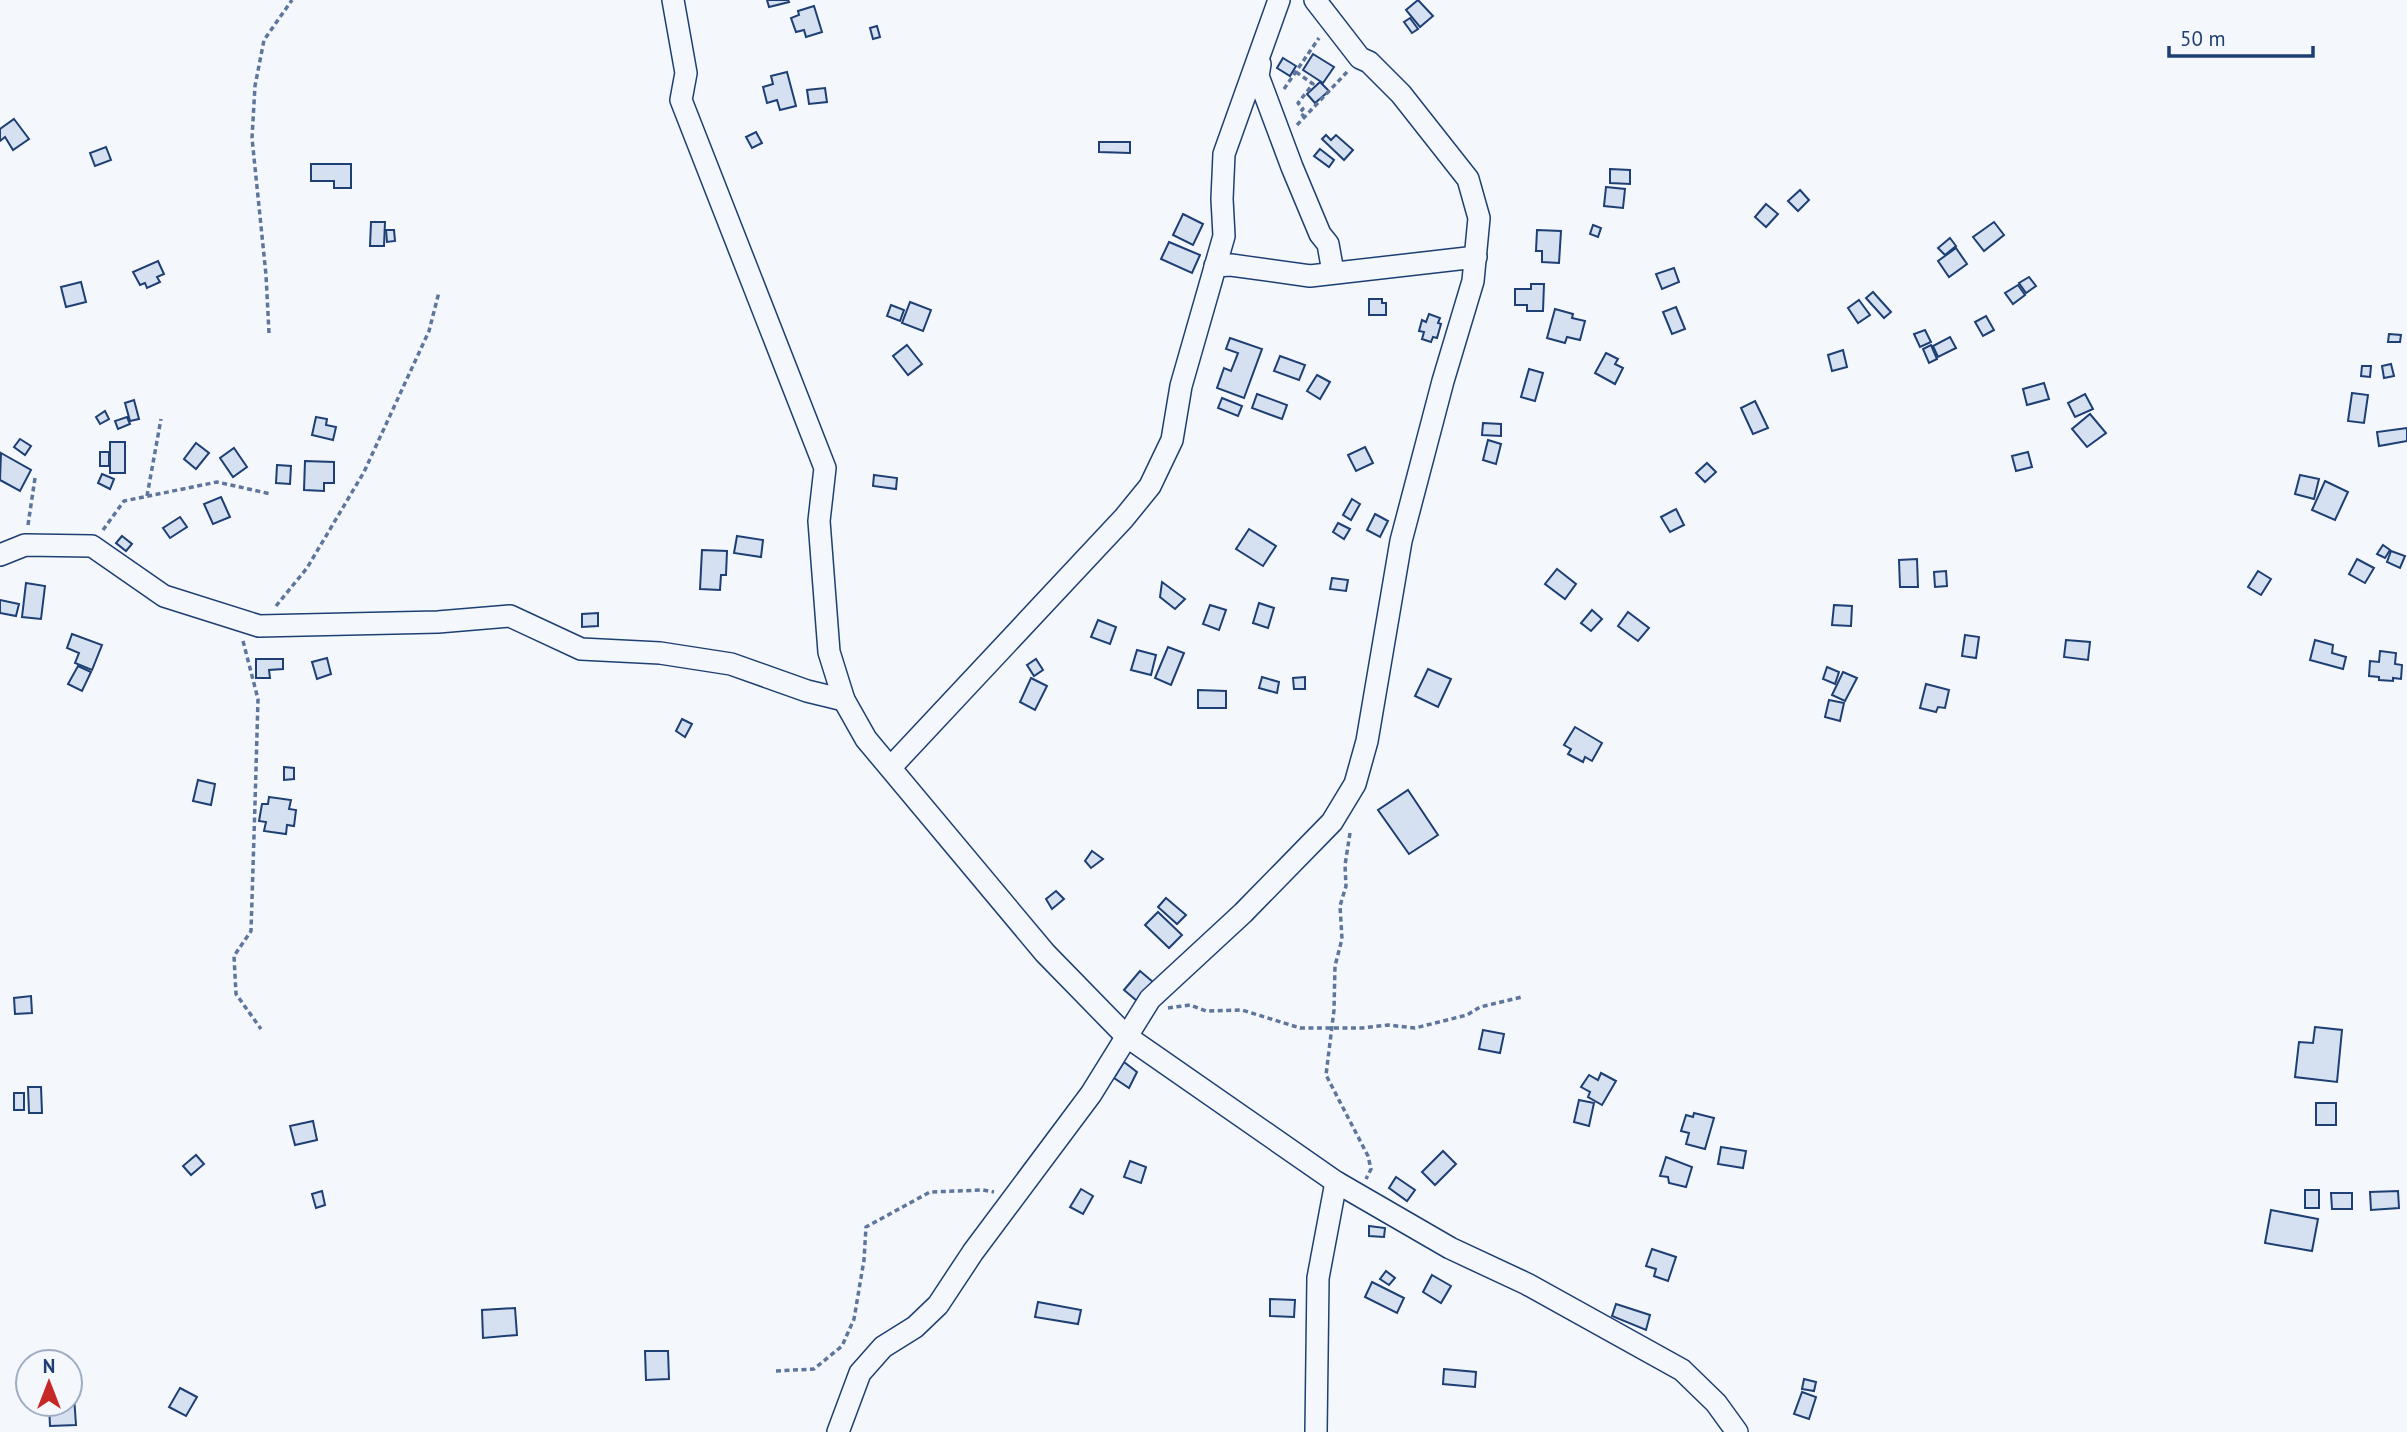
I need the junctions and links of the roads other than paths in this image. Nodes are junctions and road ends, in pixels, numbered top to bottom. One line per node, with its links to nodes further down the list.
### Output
1 (673, 0): 9 (street)
2 (1279, 0): 4 (street)
3 (1315, 0): 5 (street)
4 (1261, 51): 6 (street); 7 (street)
5 (1476, 257): 7 (street); 11 (street)
6 (1215, 266): 7 (street); 10 (street)
7 (1333, 272)
8 (0, 555): 9 (street)
9 (844, 700): 10 (street)
10 (891, 767): 11 (street)
11 (1126, 1036): 12 (street); 13 (street)
12 (1336, 1182): 14 (street); 15 (street)
13 (838, 1432)
14 (1316, 1432)
15 (1737, 1432)

